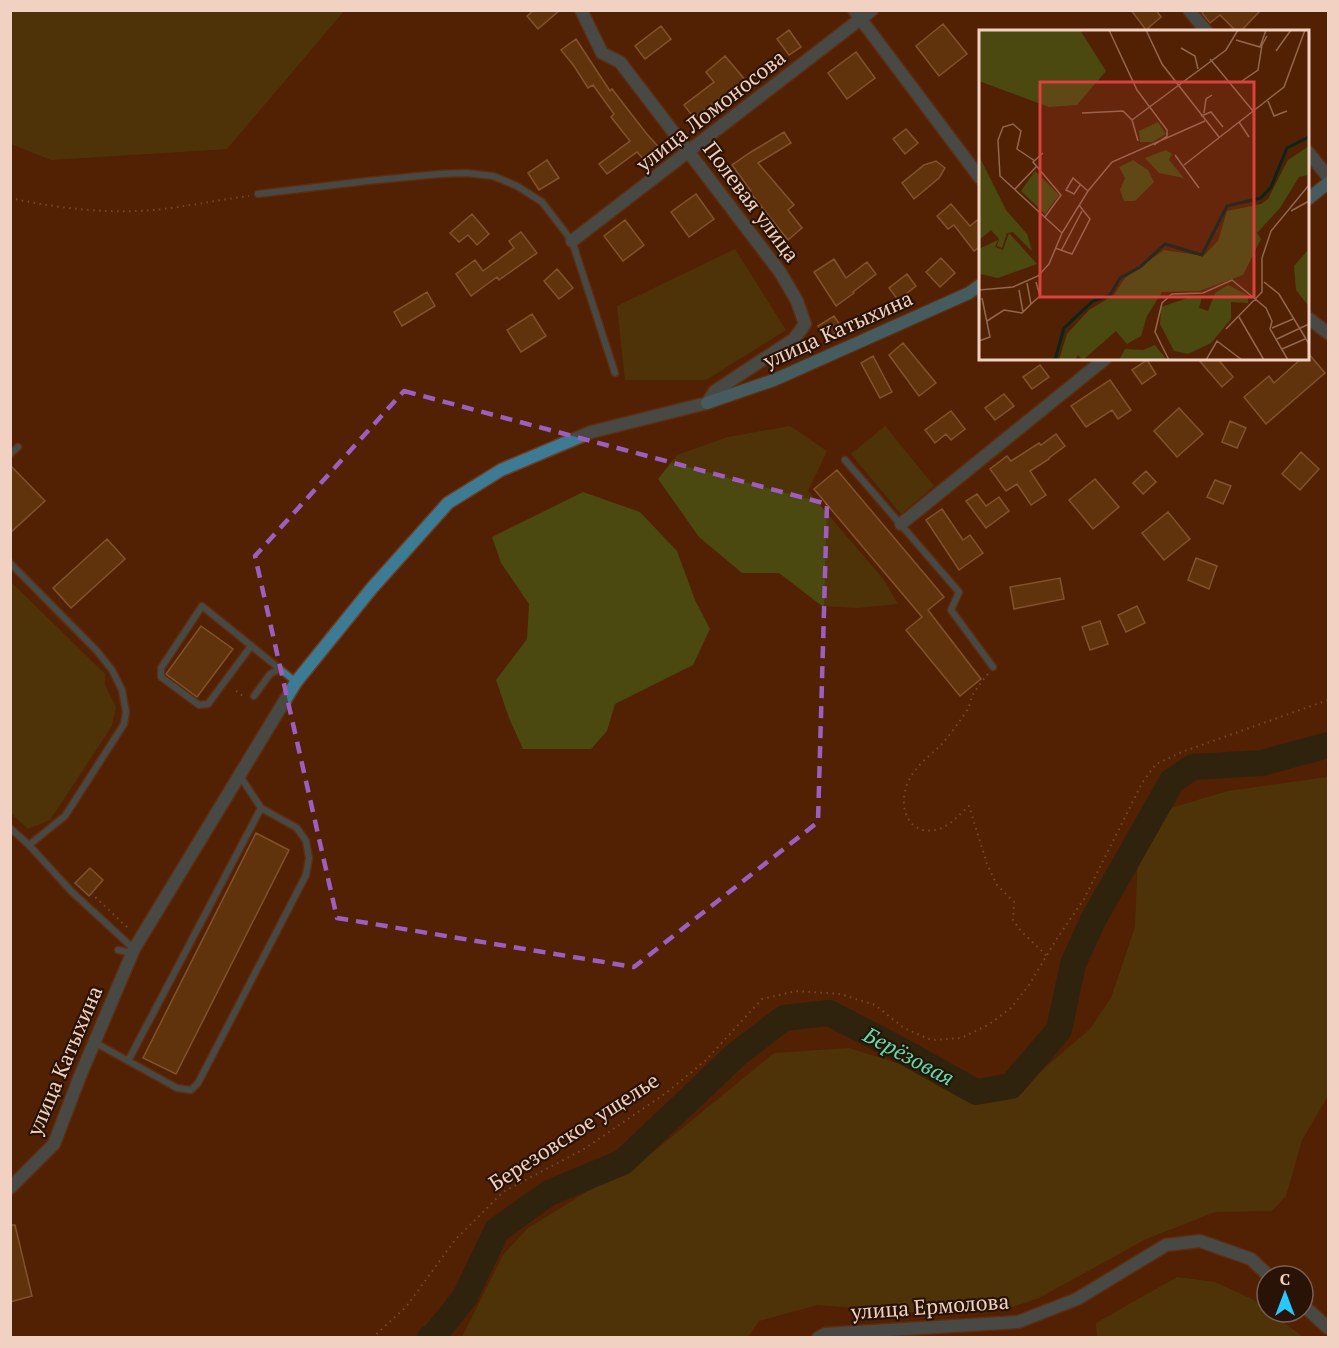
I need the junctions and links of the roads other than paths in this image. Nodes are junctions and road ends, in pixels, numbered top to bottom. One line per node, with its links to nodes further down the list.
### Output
1 (581, 10): 6 (street, Полевая улица)
2 (872, 10): 4 (street, улица Ломоносова)
3 (1189, 10): 5 (street)
4 (857, 15): 6 (street, улица Ломоносова); 8 (street)
5 (1204, 30)
6 (689, 152): 13 (street, улица Ломоносова); 19 (street, Полевая улица)
7 (1309, 153): 9 (street)
8 (979, 175)
9 (1329, 177)
10 (1329, 183): 12 (street)
11 (258, 194): 13 (lane)
12 (1309, 198)
13 (572, 241): 18 (lane)
14 (979, 286): 19 (street, улица Катыхина)
15 (1309, 319): 16 (street)
16 (1329, 333)
17 (1104, 360): 23 (street)
18 (615, 373)
19 (707, 402): 28 (street, улица Катыхина)
20 (18, 447): 21 (lane)
21 (10, 454)
22 (845, 460): 23 (lane)
23 (900, 524): 26 (lane)
24 (10, 563): 33 (lane)
25 (251, 646): 25 (lane); 27 (lane)
26 (993, 667)
27 (279, 669): 28 (lane); 29 (lane)
28 (296, 682): 30 (street, улица Катыхина)
29 (254, 696)
30 (239, 775): 31 (lane); 34 (street, улица Катыхина)
31 (261, 808): 37 (lane); 37 (lane)
32 (10, 828): 33 (lane)
33 (29, 845): 34 (lane)
34 (135, 947): 35 (lane); 36 (street, улица Катыхина)
35 (118, 950)
36 (94, 1042): 37 (lane); 38 (street, улица Катыхина)
37 (128, 1061)
38 (10, 1188)
39 (1256, 1264): 42 (street, улица Ермолова)
40 (1315, 1316): 41 (street)
41 (1329, 1328)
42 (818, 1338)

